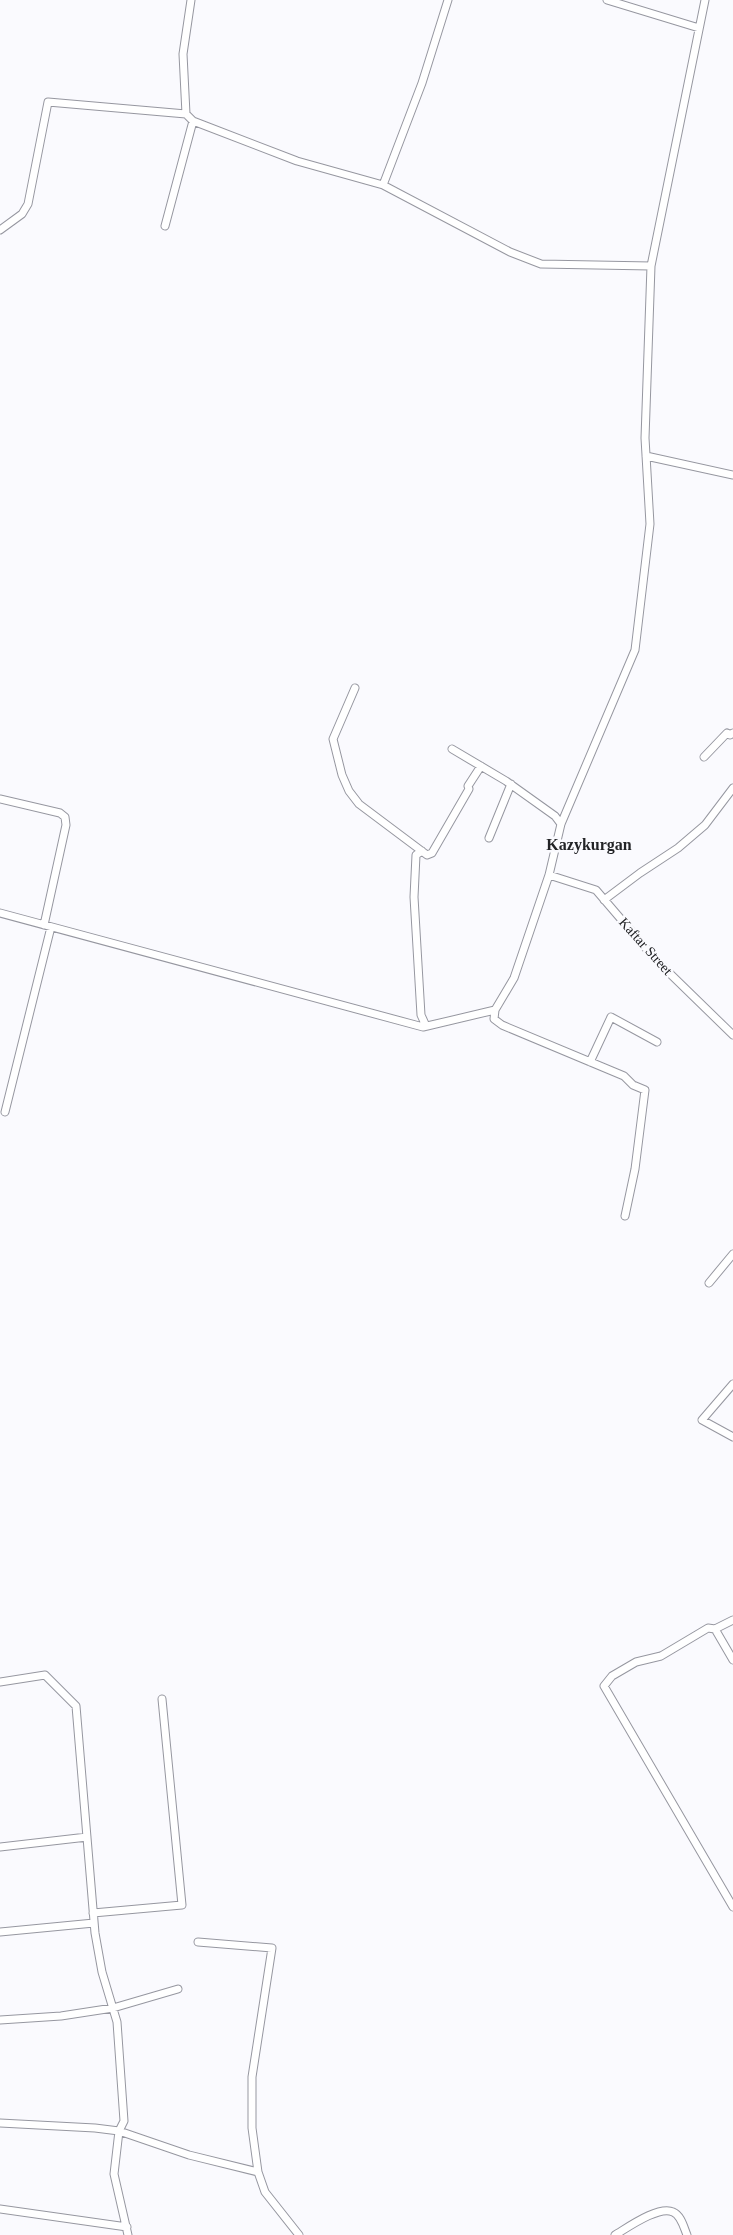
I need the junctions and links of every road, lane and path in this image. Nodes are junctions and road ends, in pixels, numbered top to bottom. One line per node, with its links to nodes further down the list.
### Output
1 (191, 0): 6 (street)
2 (448, 0): 8 (street)
3 (606, 0): 5 (street)
4 (705, 0): 5 (street)
5 (699, 28): 11 (street)
6 (186, 114): 7 (street); 10 (street)
7 (193, 121): 8 (street); 9 (street)
8 (383, 185): 11 (street)
9 (165, 226)
10 (0, 230)
11 (651, 266): 12 (street)
12 (646, 456): 13 (street); 22 (street)
13 (733, 475)
14 (355, 688): 24 (street)
15 (733, 733): 17 (street)
16 (452, 749): 18 (street)
17 (704, 757)
18 (481, 766): 19 (street); 24 (street)
19 (511, 784): 22 (street); 23 (street)
20 (733, 788): 26 (street)
21 (0, 800): 28 (street)
22 (561, 824): 25 (street)
23 (489, 838)
24 (422, 851): 30 (street)
25 (549, 875): 26 (street, Kaftar Street); 29 (street)
26 (604, 900): 31 (street, Kaftar Street)
27 (0, 913): 28 (street)
28 (47, 926): 30 (street); 34 (street)
29 (496, 1010): 30 (street); 33 (street)
30 (426, 1026)
31 (733, 1035)
32 (656, 1042): 33 (street)
33 (590, 1062): 35 (street)
34 (5, 1112)
35 (625, 1216)
36 (733, 1254): 37 (street)
37 (709, 1283)
38 (733, 1384): 39 (street)
39 (733, 1437)
40 (733, 1620): 41 (street)
41 (715, 1629): 42 (street); 47 (street)
42 (733, 1660)
43 (0, 1682): 45 (street)
44 (162, 1699): 48 (street)
45 (87, 1837): 46 (street); 48 (street)
46 (0, 1847)
47 (733, 1907)
48 (93, 1913): 49 (street)
49 (94, 1923): 50 (street); 53 (street)
50 (0, 1932)
51 (198, 1942): 57 (street)
52 (178, 1989): 53 (street)
53 (112, 2008): 54 (street); 56 (street)
54 (0, 2020)
55 (0, 2123): 56 (street)
56 (119, 2131): 57 (street); 59 (street)
57 (258, 2172): 60 (street)
58 (0, 2209): 59 (street)
59 (128, 2231)
60 (299, 2235)
61 (615, 2235): 62 (street)
62 (688, 2235)

